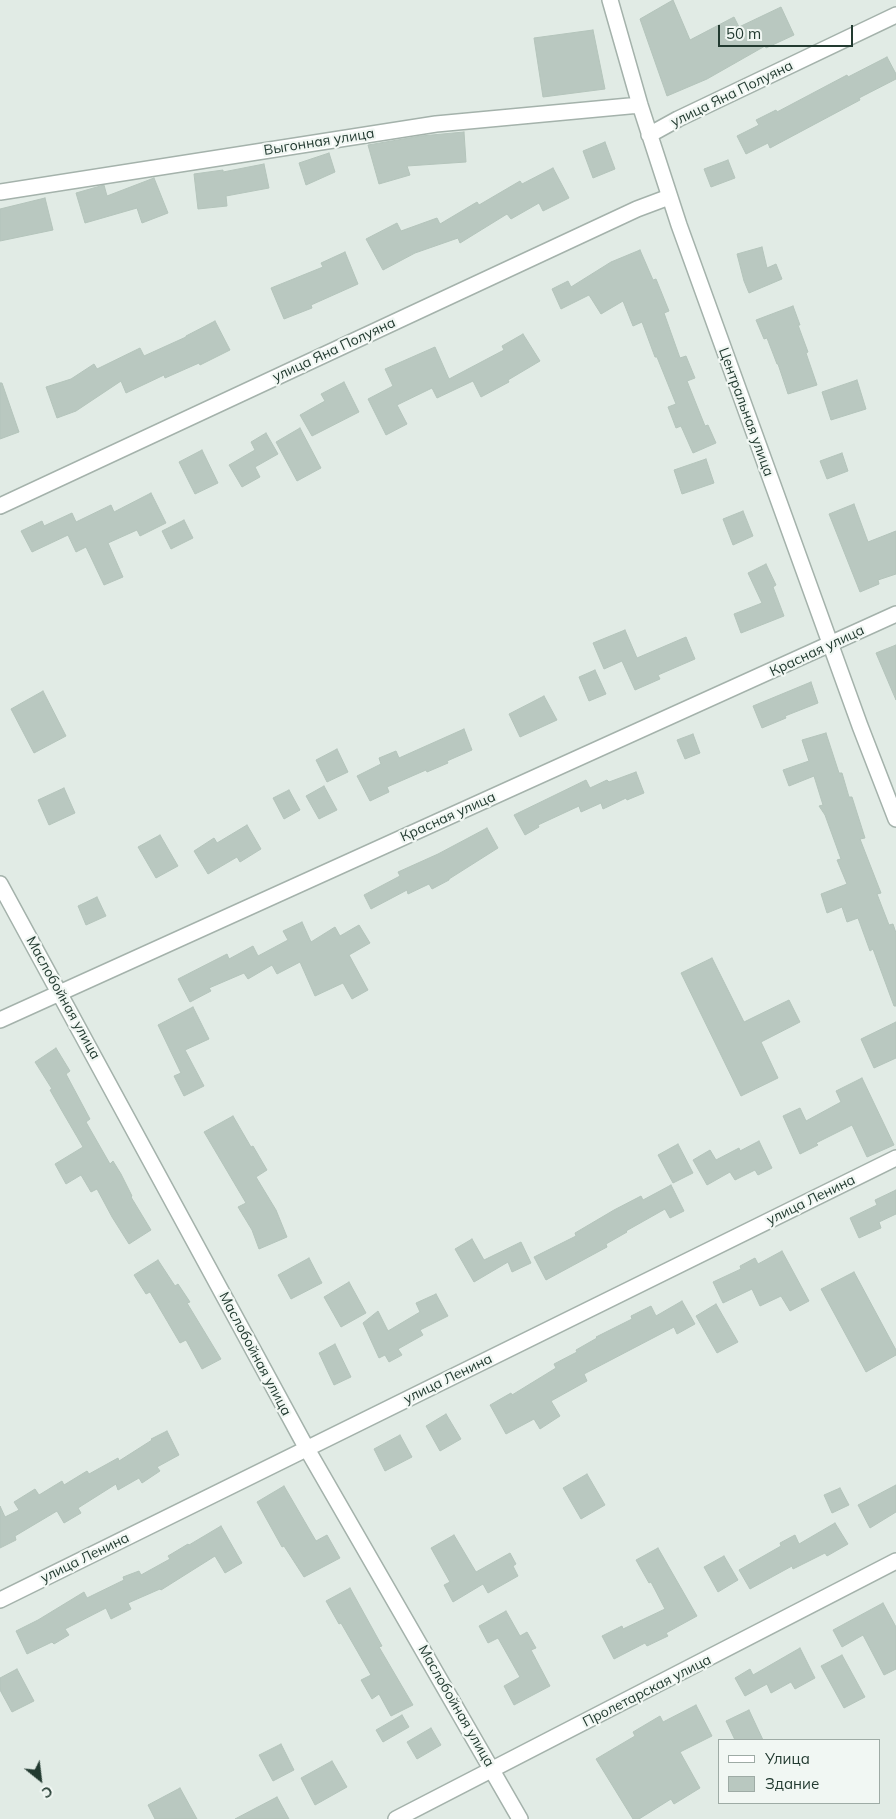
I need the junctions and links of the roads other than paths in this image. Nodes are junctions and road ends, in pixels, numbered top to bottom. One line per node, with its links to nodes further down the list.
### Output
1 (610, 0): 3 (street, Центральная улица)
2 (896, 15): 4 (street, улица Яна Полуяна)
3 (640, 105): 4 (street, Центральная улица); 5 (street, Выгонная улица)
4 (649, 135): 6 (street, Центральная улица)
5 (0, 192)
6 (669, 197): 7 (street, улица Яна Полуяна); 9 (street, Центральная улица)
7 (0, 506)
8 (896, 614): 9 (street, Красная улица)
9 (831, 644): 10 (street, Центральная улица); 12 (street, Красная улица)
10 (896, 819)
11 (0, 884): 12 (street, Маслобойная улица)
12 (60, 992): 13 (street, Красная улица); 15 (street, Маслобойная улица)
13 (0, 1020)
14 (896, 1158): 15 (street, улица Ленина)
15 (307, 1449): 17 (street, улица Ленина); 18 (street, Маслобойная улица)
16 (896, 1561): 18 (street, Пролетарская улица)
17 (0, 1600)
18 (493, 1770): 19 (street, Пролетарская улица); 20 (street, Маслобойная улица)
19 (396, 1819)
20 (520, 1819)

